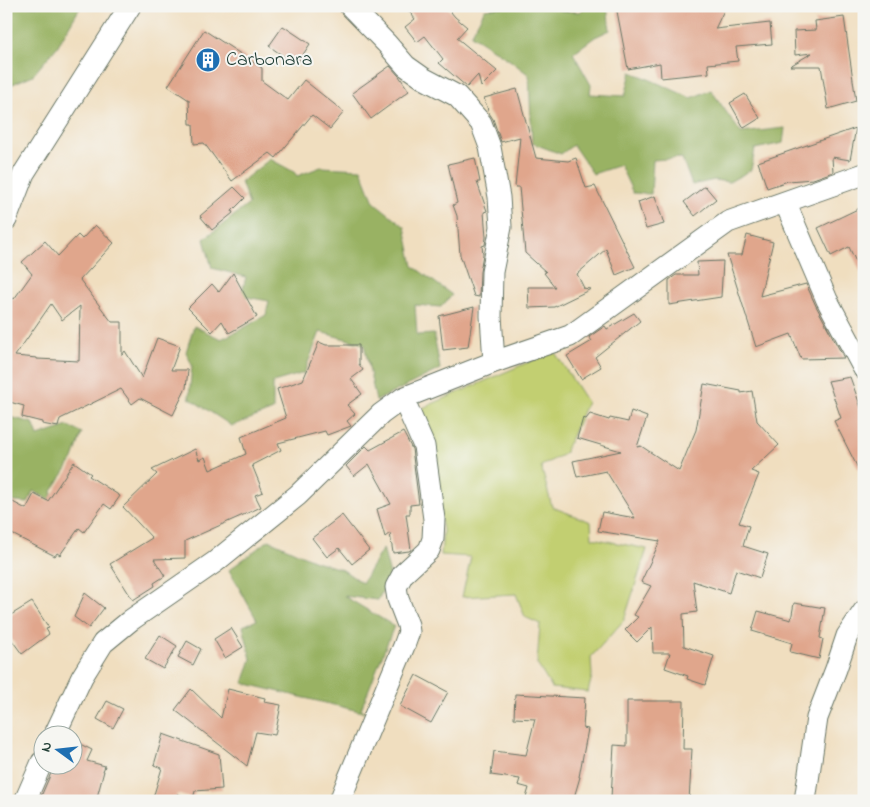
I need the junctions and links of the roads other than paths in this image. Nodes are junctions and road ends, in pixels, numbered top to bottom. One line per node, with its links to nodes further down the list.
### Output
1 (130, 6): 5 (street)
2 (350, 6): 6 (street)
3 (864, 174): 4 (street)
4 (785, 202): 6 (street); 7 (street)
5 (6, 220)
6 (494, 362): 8 (street)
7 (864, 370)
8 (404, 398): 10 (street); 13 (street)
9 (864, 611): 14 (street)
10 (60, 724)
11 (37, 774): 12 (street)
12 (25, 801)
13 (340, 801)
14 (805, 801)

